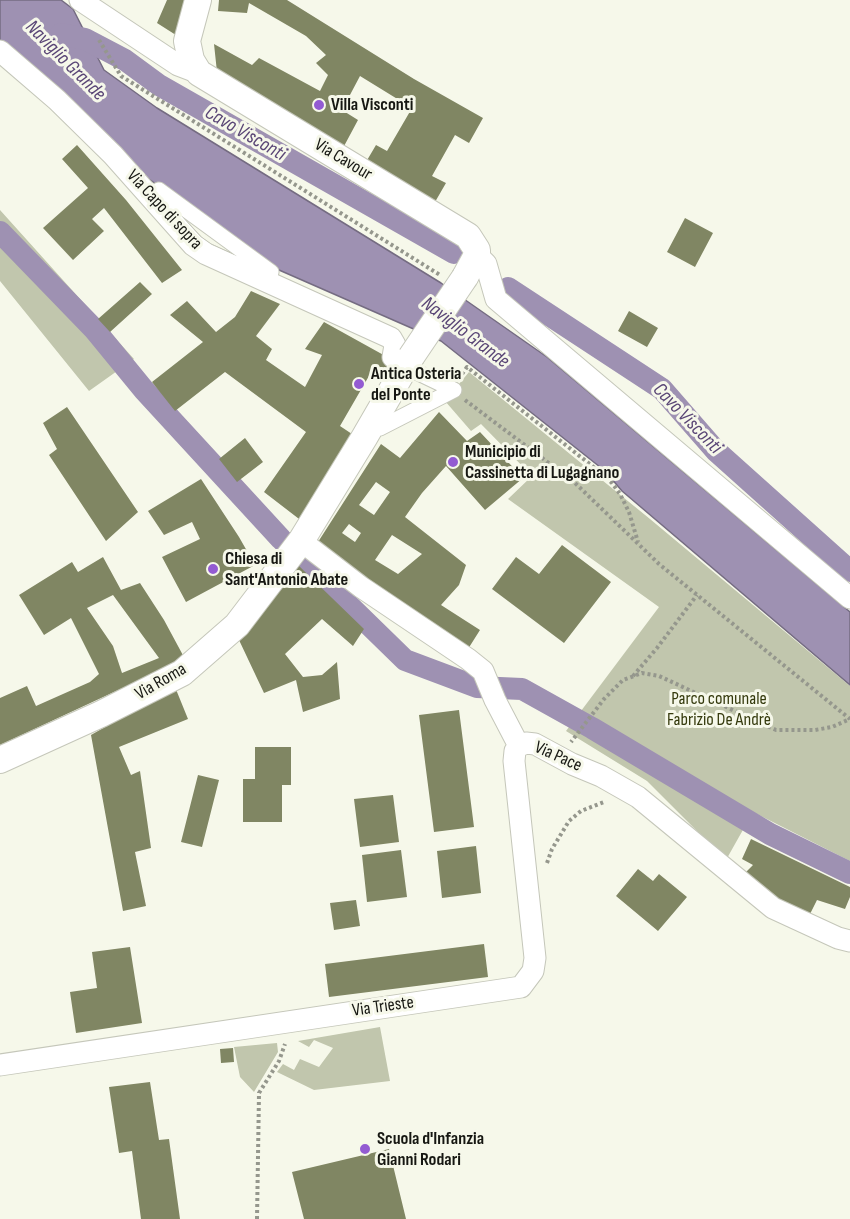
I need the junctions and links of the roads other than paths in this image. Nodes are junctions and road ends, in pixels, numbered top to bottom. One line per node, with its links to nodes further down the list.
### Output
1 (80, 0): 4 (street)
2 (198, 0): 4 (street)
3 (0, 51): 7 (street, Via Capo di sopra)
4 (199, 73): 5 (street, Via Cavour)
5 (462, 270): 7 (street, Via Roma, bridge); 10 (street)
6 (271, 272): 6 (street)
7 (408, 361): 8 (street, Via Roma); 8 (street)
8 (373, 423): 9 (street, Via Roma)
9 (289, 554): 11 (street, Via Pace); 12 (street, Via Roma)
10 (850, 598)
11 (519, 746): 13 (street, Via Pace); 14 (street, Via Trieste)
12 (0, 760)
13 (850, 941)
14 (0, 1065)

